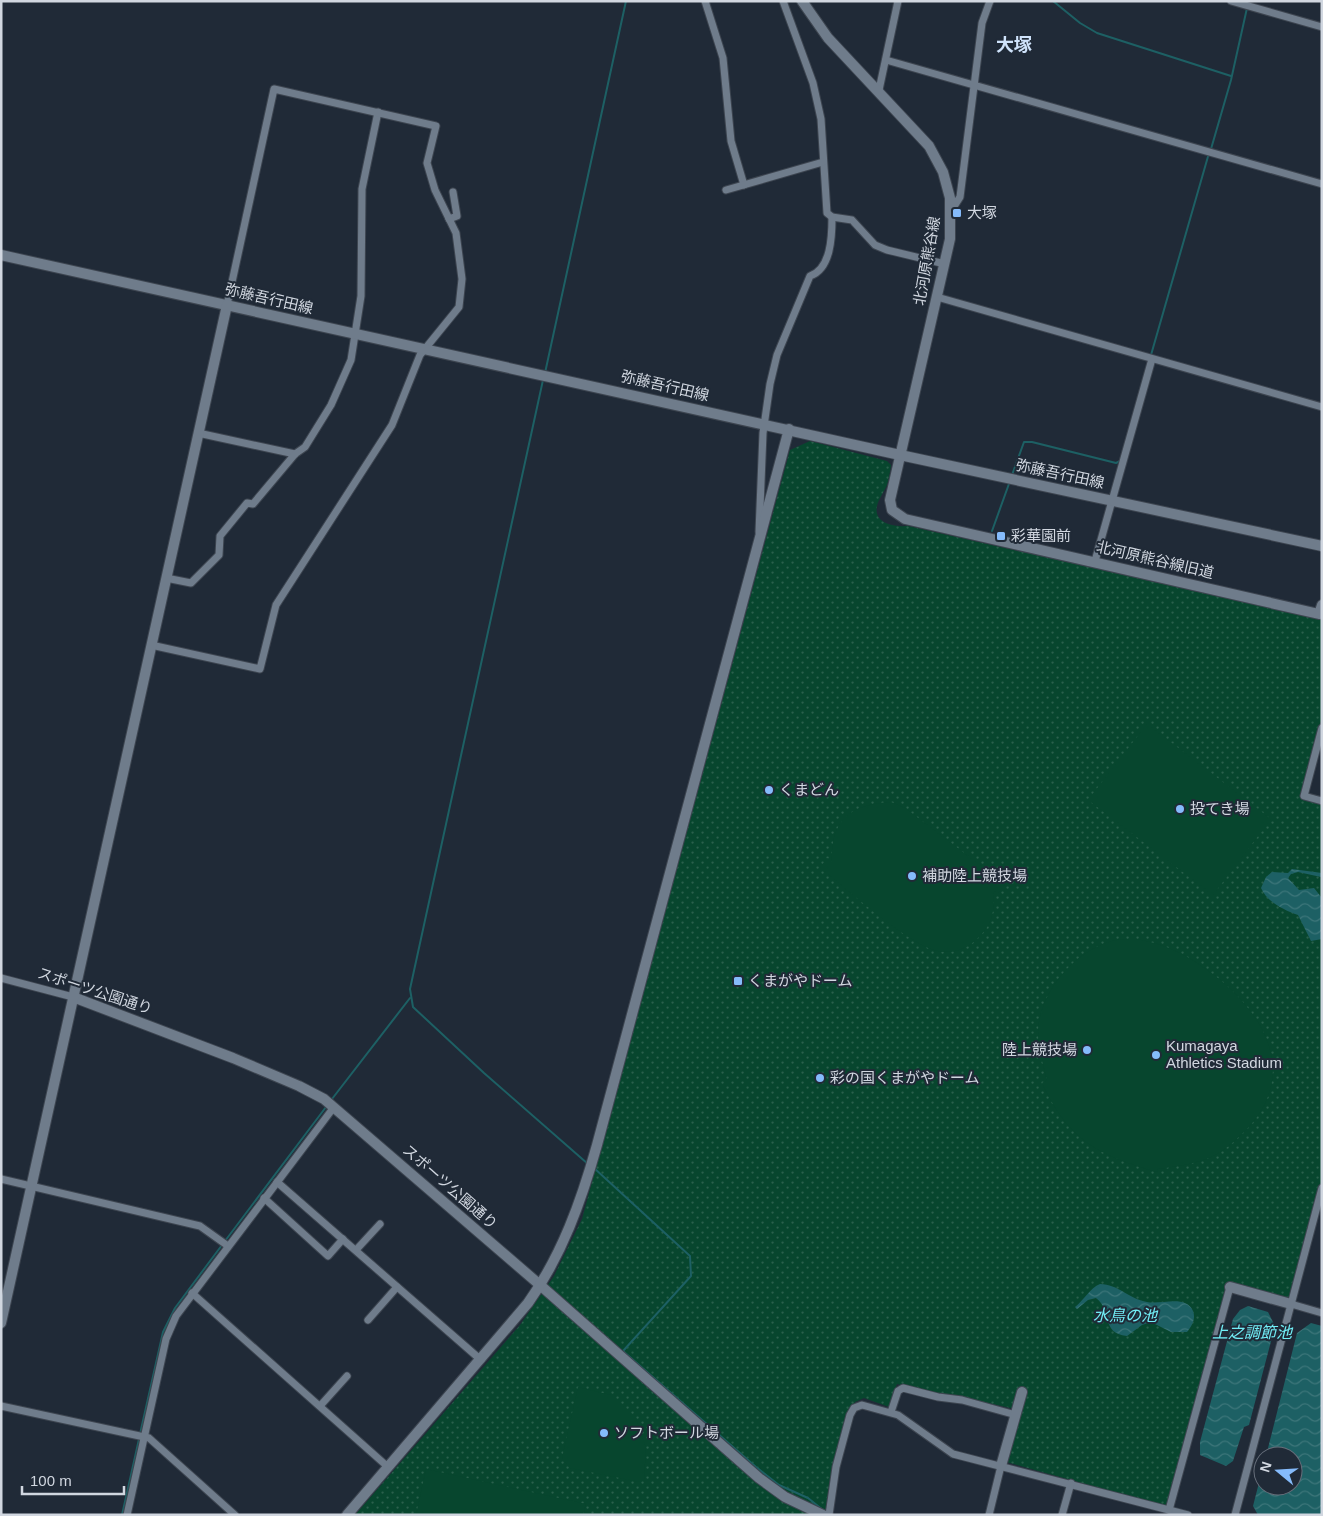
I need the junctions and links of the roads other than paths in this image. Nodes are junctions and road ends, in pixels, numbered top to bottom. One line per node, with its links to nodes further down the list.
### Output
1 (705, 1): 13 (street)
2 (783, 1): 12 (street)
3 (802, 1): 10 (street, 北河原熊谷線)
4 (898, 1): 8 (street)
5 (990, 1): 9 (street)
6 (1233, 2): 7 (street)
7 (1322, 27)
8 (886, 60): 9 (street); 10 (street)
9 (974, 84): 14 (street); 17 (street)
10 (879, 90): 17 (street, 北河原熊谷線)
11 (378, 112): 19 (street); 23 (street); 24 (street)
12 (823, 162): 13 (street); 18 (street)
13 (744, 184): 15 (street)
14 (1322, 184)
15 (726, 190)
16 (453, 192): 19 (street)
17 (952, 211): 21 (street, 北河原熊谷線)
18 (832, 217): 21 (street); 28 (street)
19 (449, 219): 25 (street)
20 (1, 255): 23 (street, 弥藤吾行田線)
21 (944, 264): 22 (street, 北河原熊谷線)
22 (938, 296): 26 (street); 32 (street, 北河原熊谷線)
23 (227, 305): 24 (street, 弥藤吾行田線); 30 (street)
24 (357, 334): 25 (street, 弥藤吾行田線); 31 (street)
25 (426, 349): 28 (street, 弥藤吾行田線); 39 (street)
26 (1152, 359): 27 (street); 33 (street)
27 (1322, 407)
28 (765, 424): 29 (street, 弥藤吾行田線); 34 (street)
29 (789, 429): 32 (street, 弥藤吾行田線); 34 (street)
30 (198, 433): 31 (street); 37 (street)
31 (295, 454): 37 (street)
32 (900, 455): 33 (street, 弥藤吾行田線); 36 (street, 北河原熊谷線旧道)
33 (1112, 500): 35 (street, 弥藤吾行田線); 36 (street)
34 (759, 540): 54 (street)
35 (1322, 546)
36 (1095, 561): 38 (street, 北河原熊谷線旧道)
37 (166, 578): 39 (street)
38 (1321, 611)
39 (151, 645): 43 (street)
40 (1322, 728): 41 (street)
41 (1322, 801)
42 (1, 978): 43 (street, スポーツ公園通り)
43 (73, 997): 44 (street, スポーツ公園通り); 47 (street)
44 (334, 1107): 46 (street); 54 (street, スポーツ公園通り)
45 (1, 1178): 47 (street)
46 (277, 1182): 49 (street); 51 (street)
47 (31, 1185): 52 (street); 61 (street)
48 (1322, 1188): 58 (street)
49 (264, 1198): 51 (street); 52 (street)
50 (380, 1224): 53 (street)
51 (343, 1239): 53 (street)
52 (228, 1246): 57 (street)
53 (356, 1250): 55 (street)
54 (540, 1285): 62 (street); 77 (street, スポーツ公園通り)
55 (397, 1287): 60 (street); 62 (street)
56 (1230, 1287): 58 (street); 73 (street)
57 (192, 1293): 66 (street); 69 (street)
58 (1291, 1304): 59 (street); 82 (street)
59 (1322, 1313)
60 (368, 1320)
61 (1, 1323)
62 (481, 1360): 71 (street)
63 (347, 1376): 66 (street)
64 (1022, 1392): 68 (street)
65 (1, 1406): 69 (street)
66 (320, 1406): 71 (street)
67 (891, 1412): 68 (street); 70 (street); 78 (street)
68 (1016, 1415): 70 (street)
69 (144, 1436): 74 (street); 75 (street)
70 (1001, 1466): 72 (street); 79 (street)
71 (388, 1467): 76 (street)
72 (1071, 1483): 73 (street); 80 (street)
73 (1171, 1512): 81 (street)
74 (127, 1515)
75 (235, 1515)
76 (347, 1515)
77 (823, 1515)
78 (829, 1515)
79 (989, 1515)
80 (1062, 1515)
81 (1188, 1515)
82 (1235, 1515)

